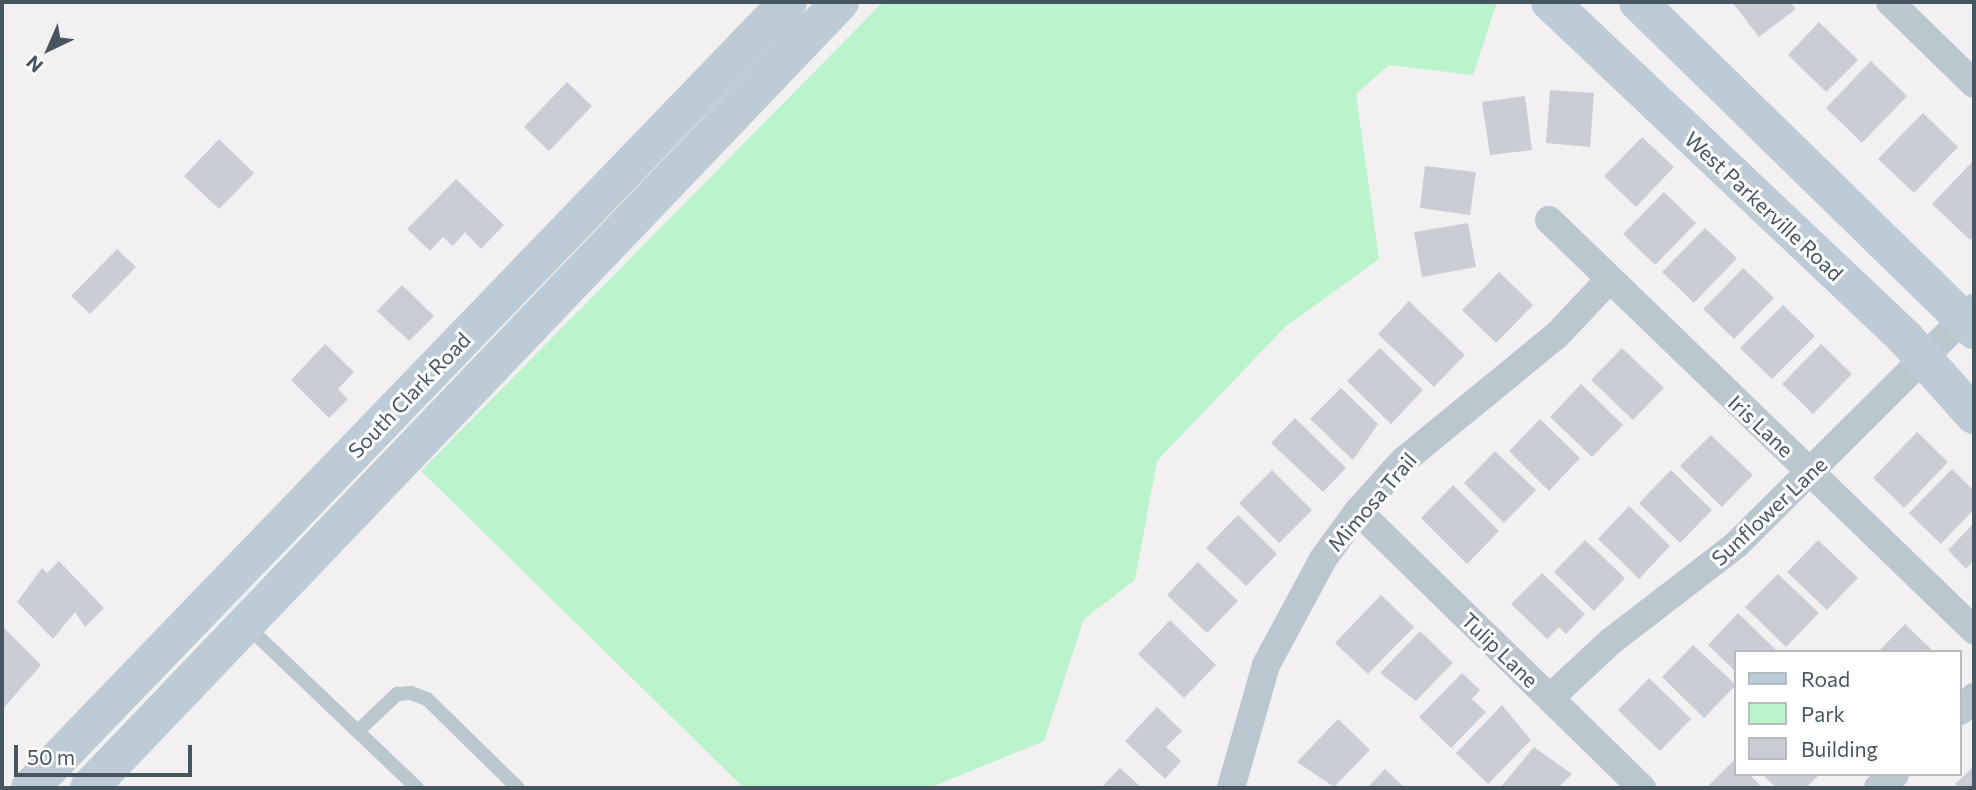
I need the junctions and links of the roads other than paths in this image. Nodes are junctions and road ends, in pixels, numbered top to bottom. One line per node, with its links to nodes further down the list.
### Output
1 (788, 2): 14 (main road, South Clark Road)
2 (840, 2): 15 (main road, South Clark Road)
3 (1550, 2): 10 (main road, West Parkerville Road)
4 (1638, 2): 9 (main road)
5 (1890, 2): 6 (street)
6 (1974, 83)
7 (1549, 220): 8 (street, Iris Lane)
8 (1607, 282): 12 (street, Iris Lane); 13 (street, Mimosa Trail)
9 (1971, 319): 10 (street, Sunflower Lane)
10 (1923, 360): 11 (main road, West Parkerville Road); 12 (street, Sunflower Lane)
11 (1974, 415)
12 (1811, 474): 16 (street, Iris Lane); 17 (street, Sunflower Lane)
13 (1358, 511): 17 (street, Tulip Lane); 24 (street, Mimosa Trail)
14 (215, 596): 15 (main road); 20 (main road, South Clark Road)
15 (246, 625): 18 (lane); 21 (main road, South Clark Road)
16 (1974, 630)
17 (1550, 698): 25 (street, Tulip Lane)
18 (358, 731): 22 (lane); 23 (lane)
19 (1893, 776): 26 (street)
20 (30, 788)
21 (89, 788)
22 (417, 788)
23 (518, 788)
24 (1231, 788)
25 (1642, 788)
26 (1878, 788)

